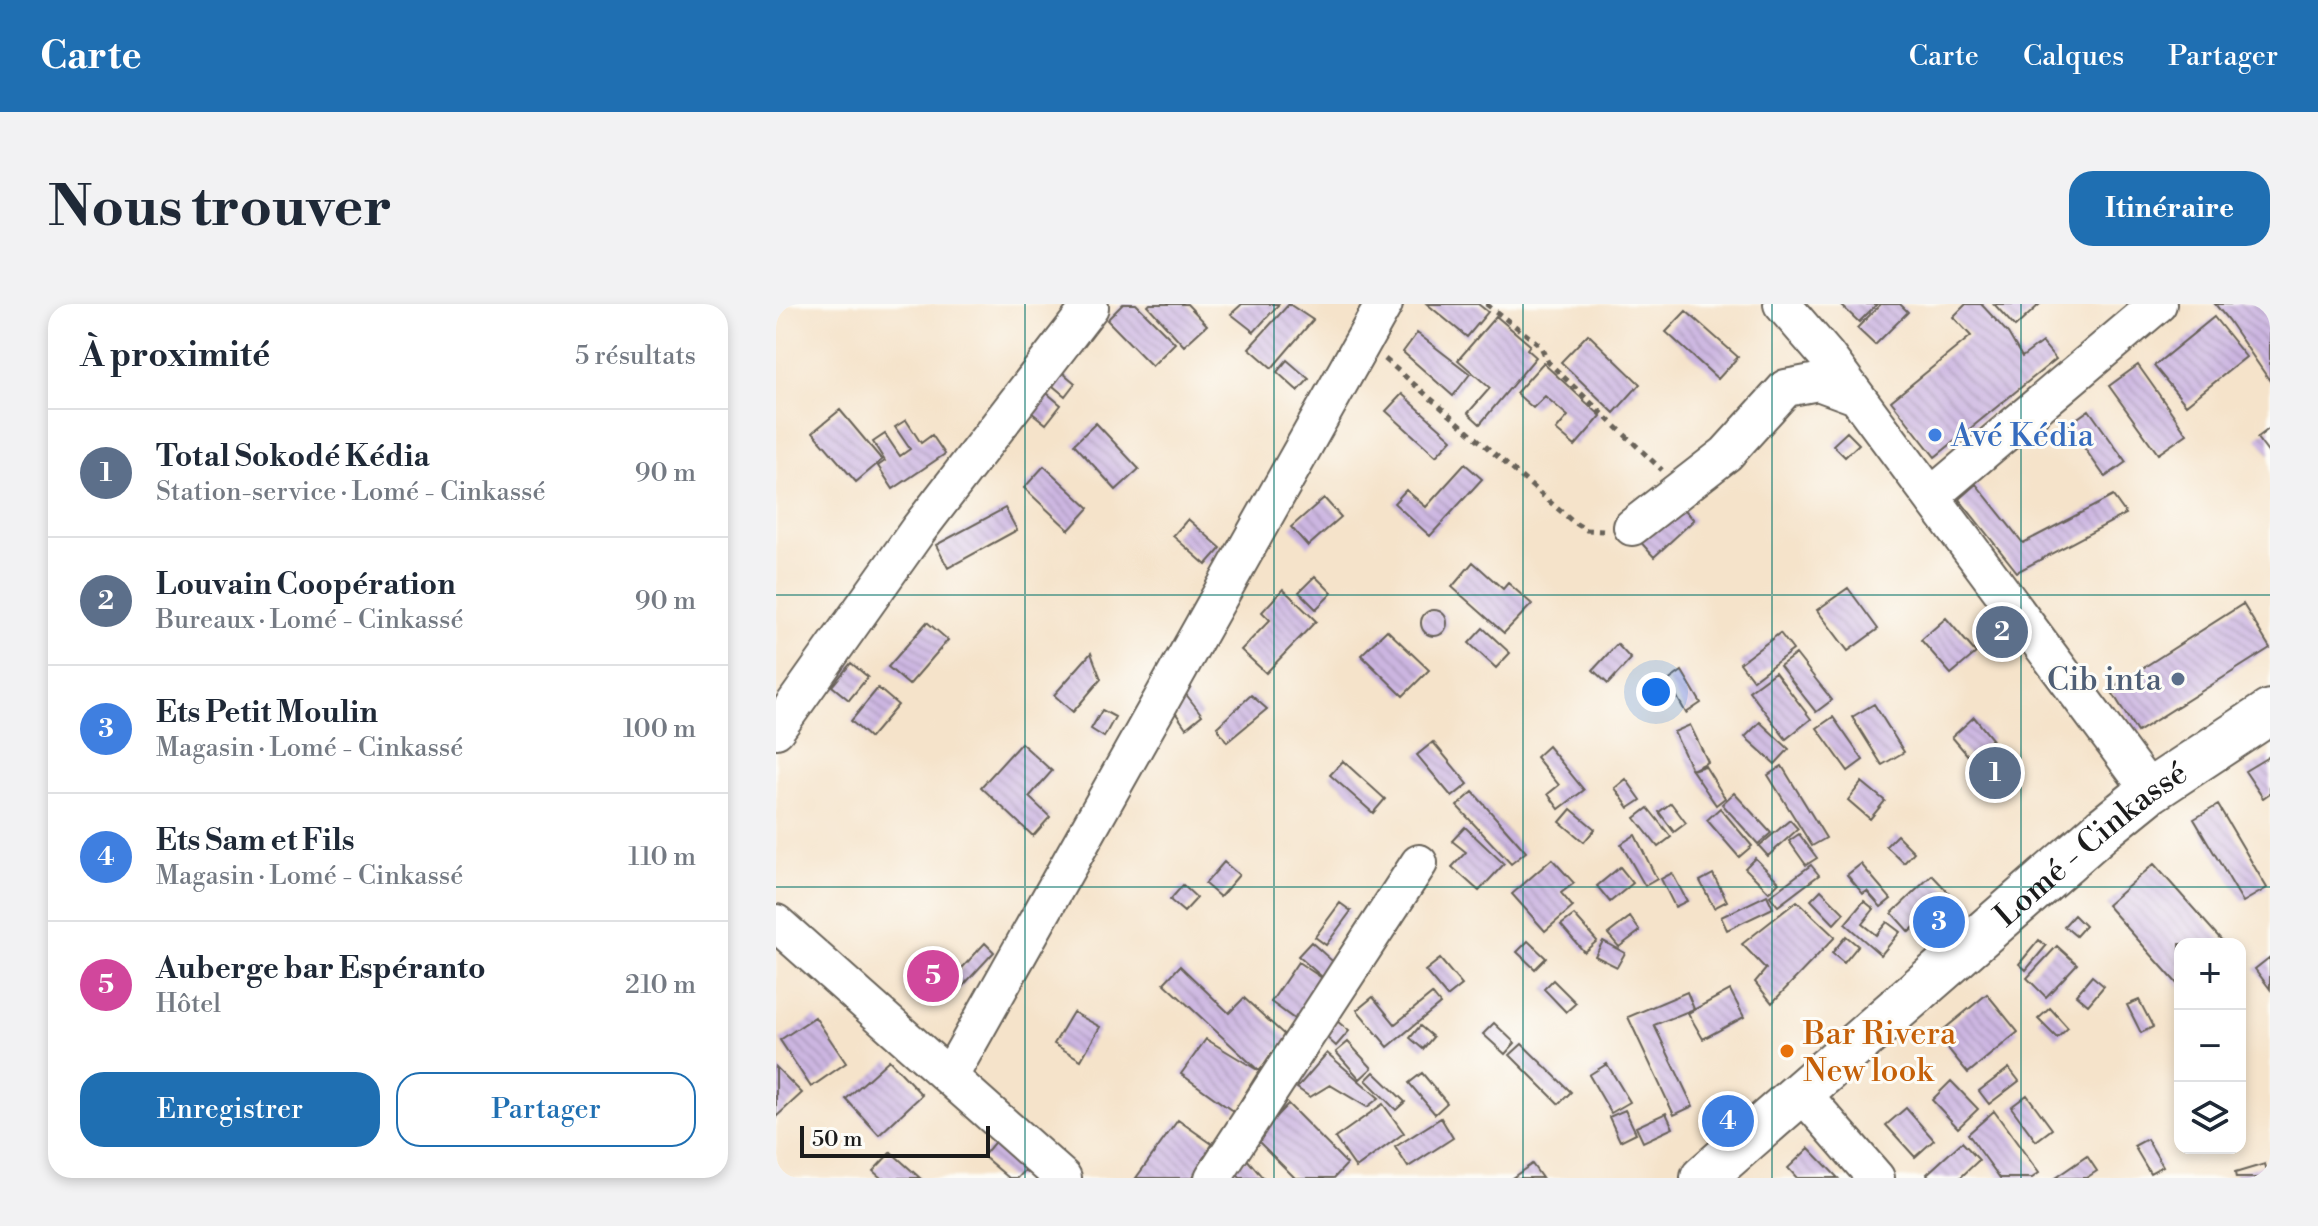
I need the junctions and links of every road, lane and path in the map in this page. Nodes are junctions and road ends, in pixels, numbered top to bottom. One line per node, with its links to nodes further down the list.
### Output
1 (1384, 304): 6 (street)
2 (1486, 304): 8 (path)
3 (1782, 304): 7 (street)
4 (2158, 304): 9 (street)
5 (1090, 307): 12 (street)
6 (1361, 339): 10 (path); 16 (street)
7 (1856, 396): 8 (street); 9 (street)
8 (1680, 487): 10 (street)
9 (1931, 496): 13 (street)
10 (1632, 527)
11 (2270, 712): 13 (highway, Lomé - Cinkassé)
12 (776, 730)
13 (2150, 791): 17 (highway, Lomé - Cinkassé)
14 (1419, 863): 19 (street)
15 (776, 923): 16 (street)
16 (950, 1076): 18 (street)
17 (1802, 1093): 20 (highway, Lomé - Cinkassé); 21 (street)
18 (1063, 1178)
19 (1213, 1178)
20 (1703, 1178)
21 (1876, 1178)

